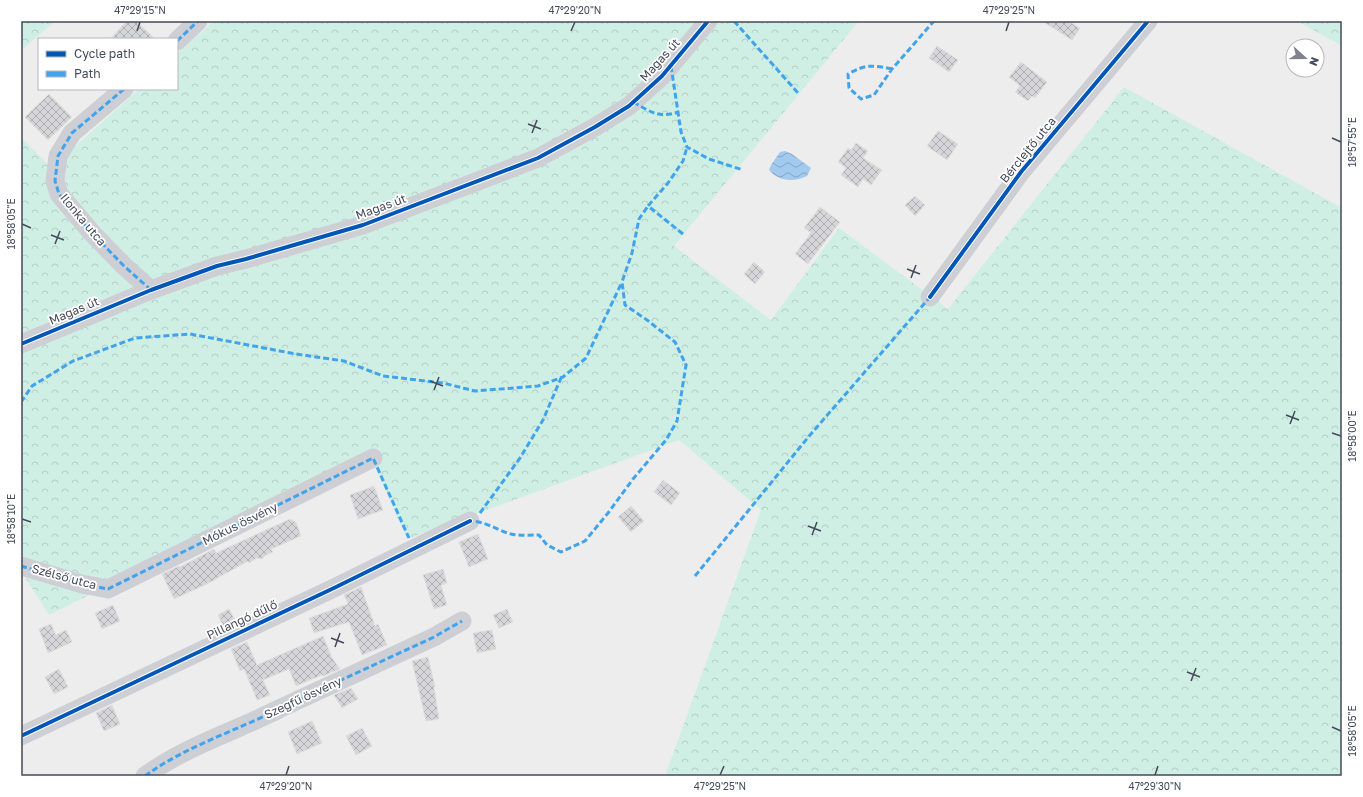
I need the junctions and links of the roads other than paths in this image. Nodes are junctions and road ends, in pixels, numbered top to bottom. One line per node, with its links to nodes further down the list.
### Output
1 (198, 21): 4 (street)
2 (708, 21): 6 (street, Magas út)
3 (1148, 21): 7 (street, Bérclejtő utca)
4 (178, 40)
5 (123, 90): 6 (street, Ilonka utca)
6 (151, 290): 8 (street, Magas út)
7 (930, 296)
8 (21, 344)
9 (373, 458): 12 (street, Mókus ösvény)
10 (470, 521): 14 (street, Pillangó dűlő)
11 (21, 566): 12 (street, Szélső utca)
12 (108, 589)
13 (462, 621): 15 (street, Szegfű ösvény)
14 (21, 736)
15 (145, 776)

